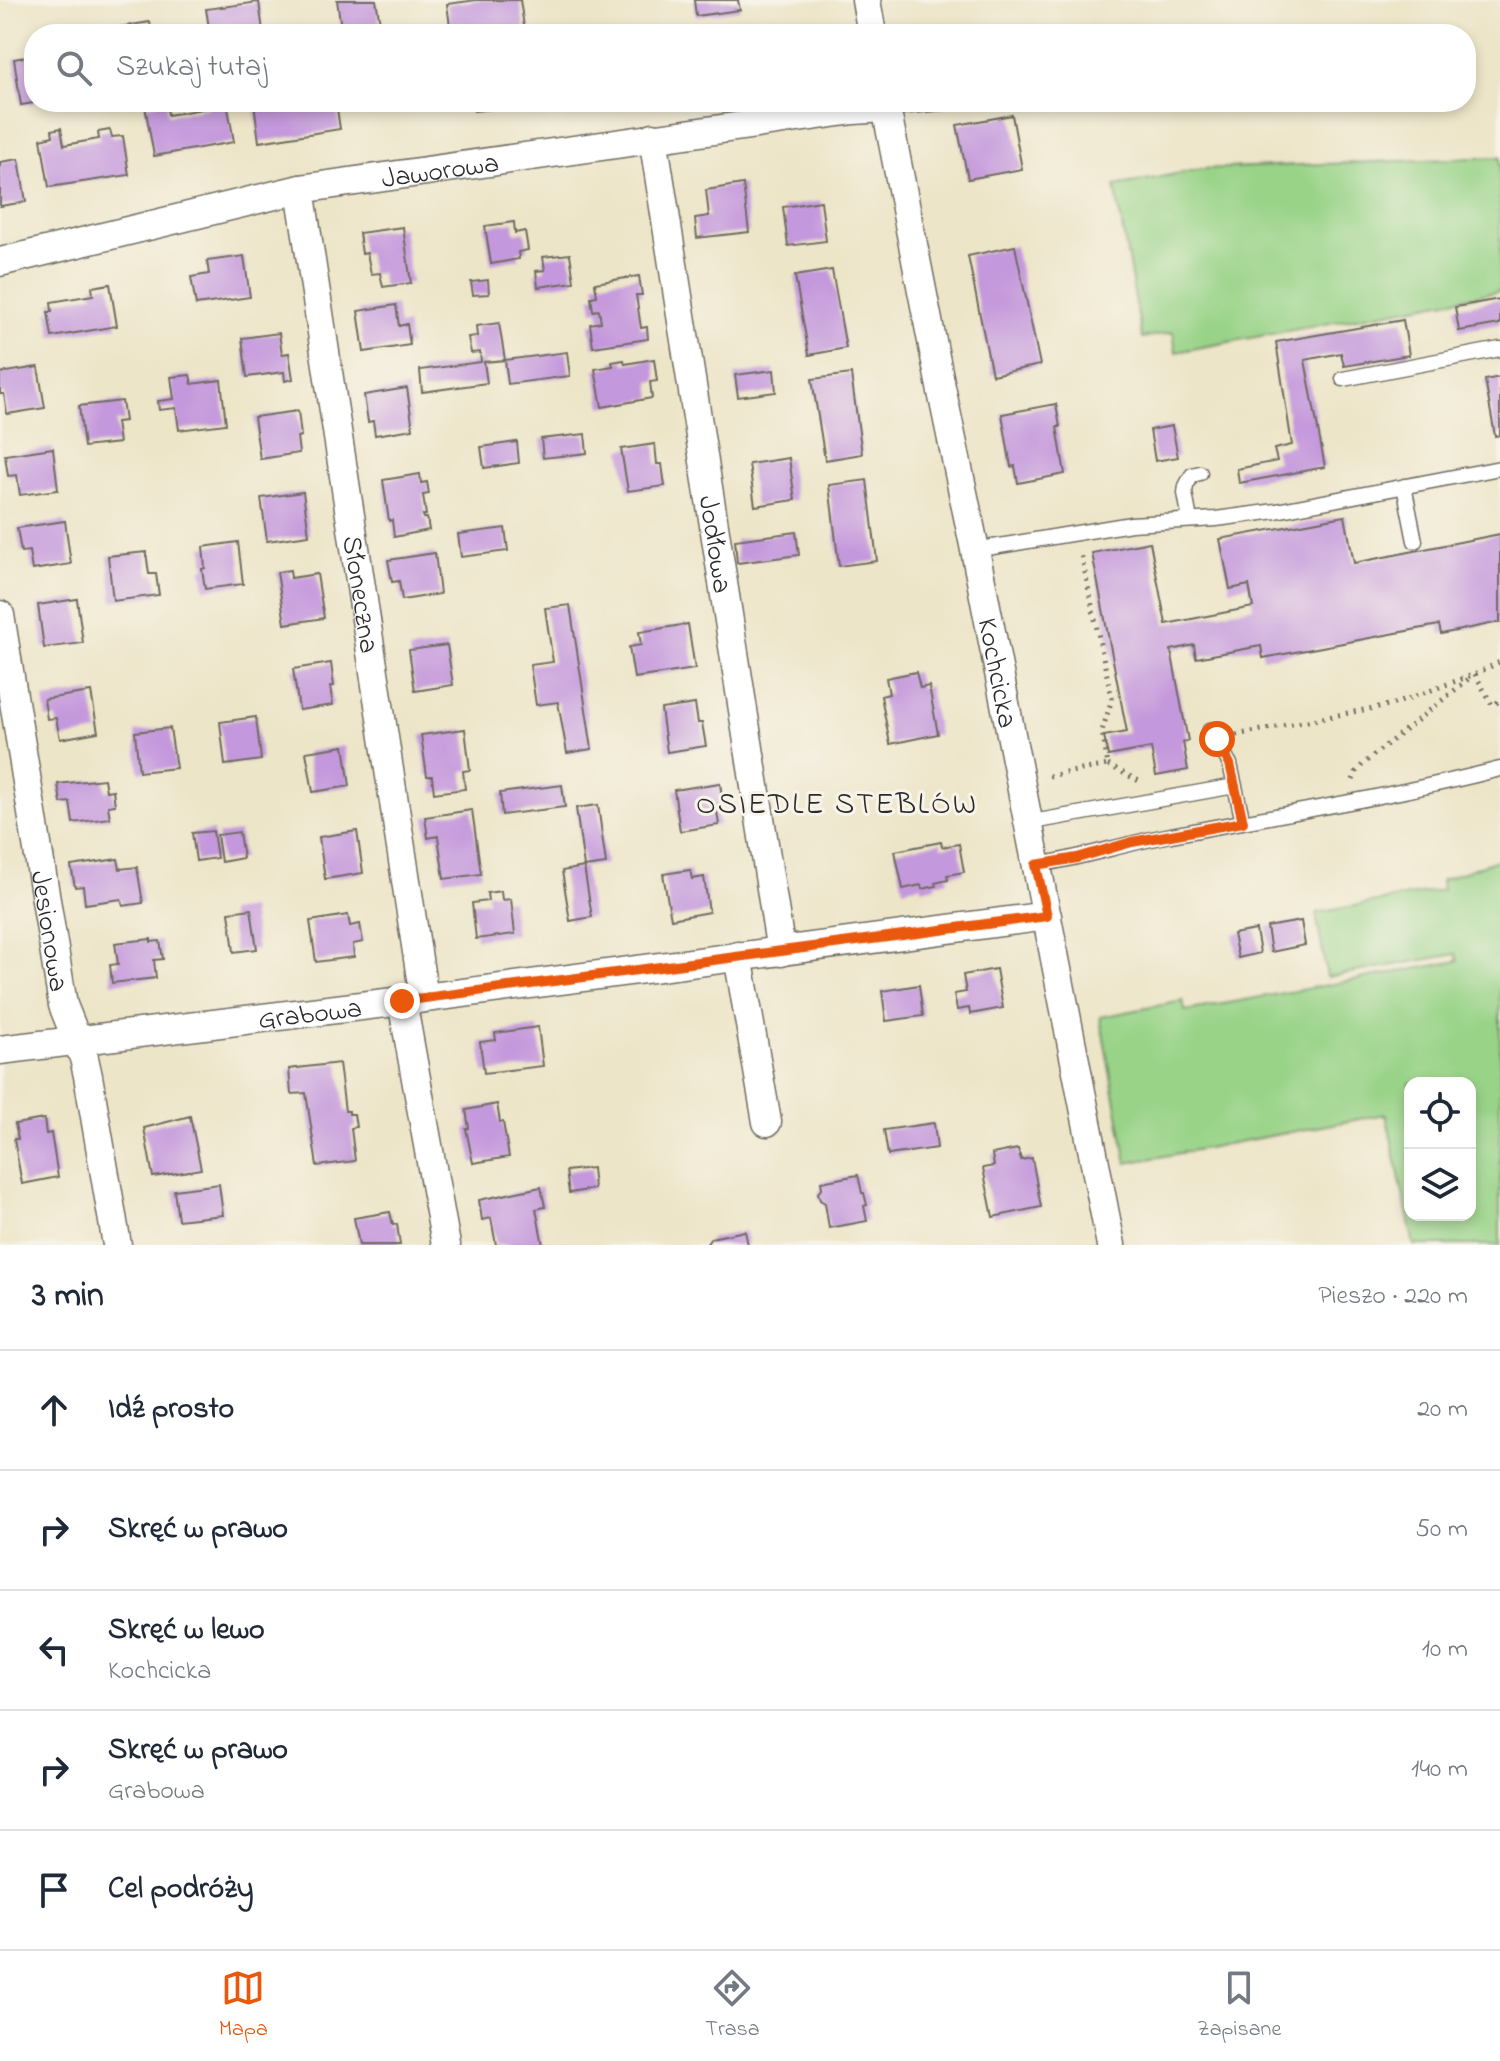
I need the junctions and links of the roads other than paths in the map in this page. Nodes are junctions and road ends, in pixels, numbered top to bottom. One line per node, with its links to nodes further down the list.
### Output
1 (866, 0): 2 (street)
2 (870, 24)
3 (835, 112): 5 (street, Jaworowa)
4 (887, 112): 15 (street, Kochcicka)
5 (653, 137): 6 (street, Jaworowa); 24 (street, Jodłowa)
6 (300, 189): 7 (street, Jaworowa); 26 (street, Słoneczna)
7 (0, 262)
8 (1500, 349): 9 (lane)
9 (1343, 379)
10 (1500, 468): 12 (lane)
11 (1200, 473): 13 (lane)
12 (1404, 486): 13 (lane); 14 (lane)
13 (1190, 520): 15 (lane)
14 (1415, 541)
15 (975, 550): 21 (street, Kochcicka)
16 (0, 615): 27 (street, Jesionowa)
17 (1213, 734): 19 (lane)
18 (1500, 769): 20 (lane)
19 (1235, 786): 20 (lane); 21 (lane)
20 (1243, 822): 22 (lane)
21 (1027, 823): 22 (street, Kochcicka)
22 (1036, 865): 23 (street, Kochcicka)
23 (1047, 916): 24 (street, Grabowa); 32 (street, Kochcicka)
24 (781, 952): 25 (street, Grabowa)
25 (738, 956): 26 (street, Grabowa); 29 (street)
26 (413, 1000): 27 (street, Grabowa); 31 (street, Słoneczna)
27 (76, 1040): 28 (street, Grabowa); 30 (street, Jesionowa)
28 (0, 1050)
29 (767, 1122)
30 (117, 1245)
31 (446, 1245)
32 (1111, 1245)

